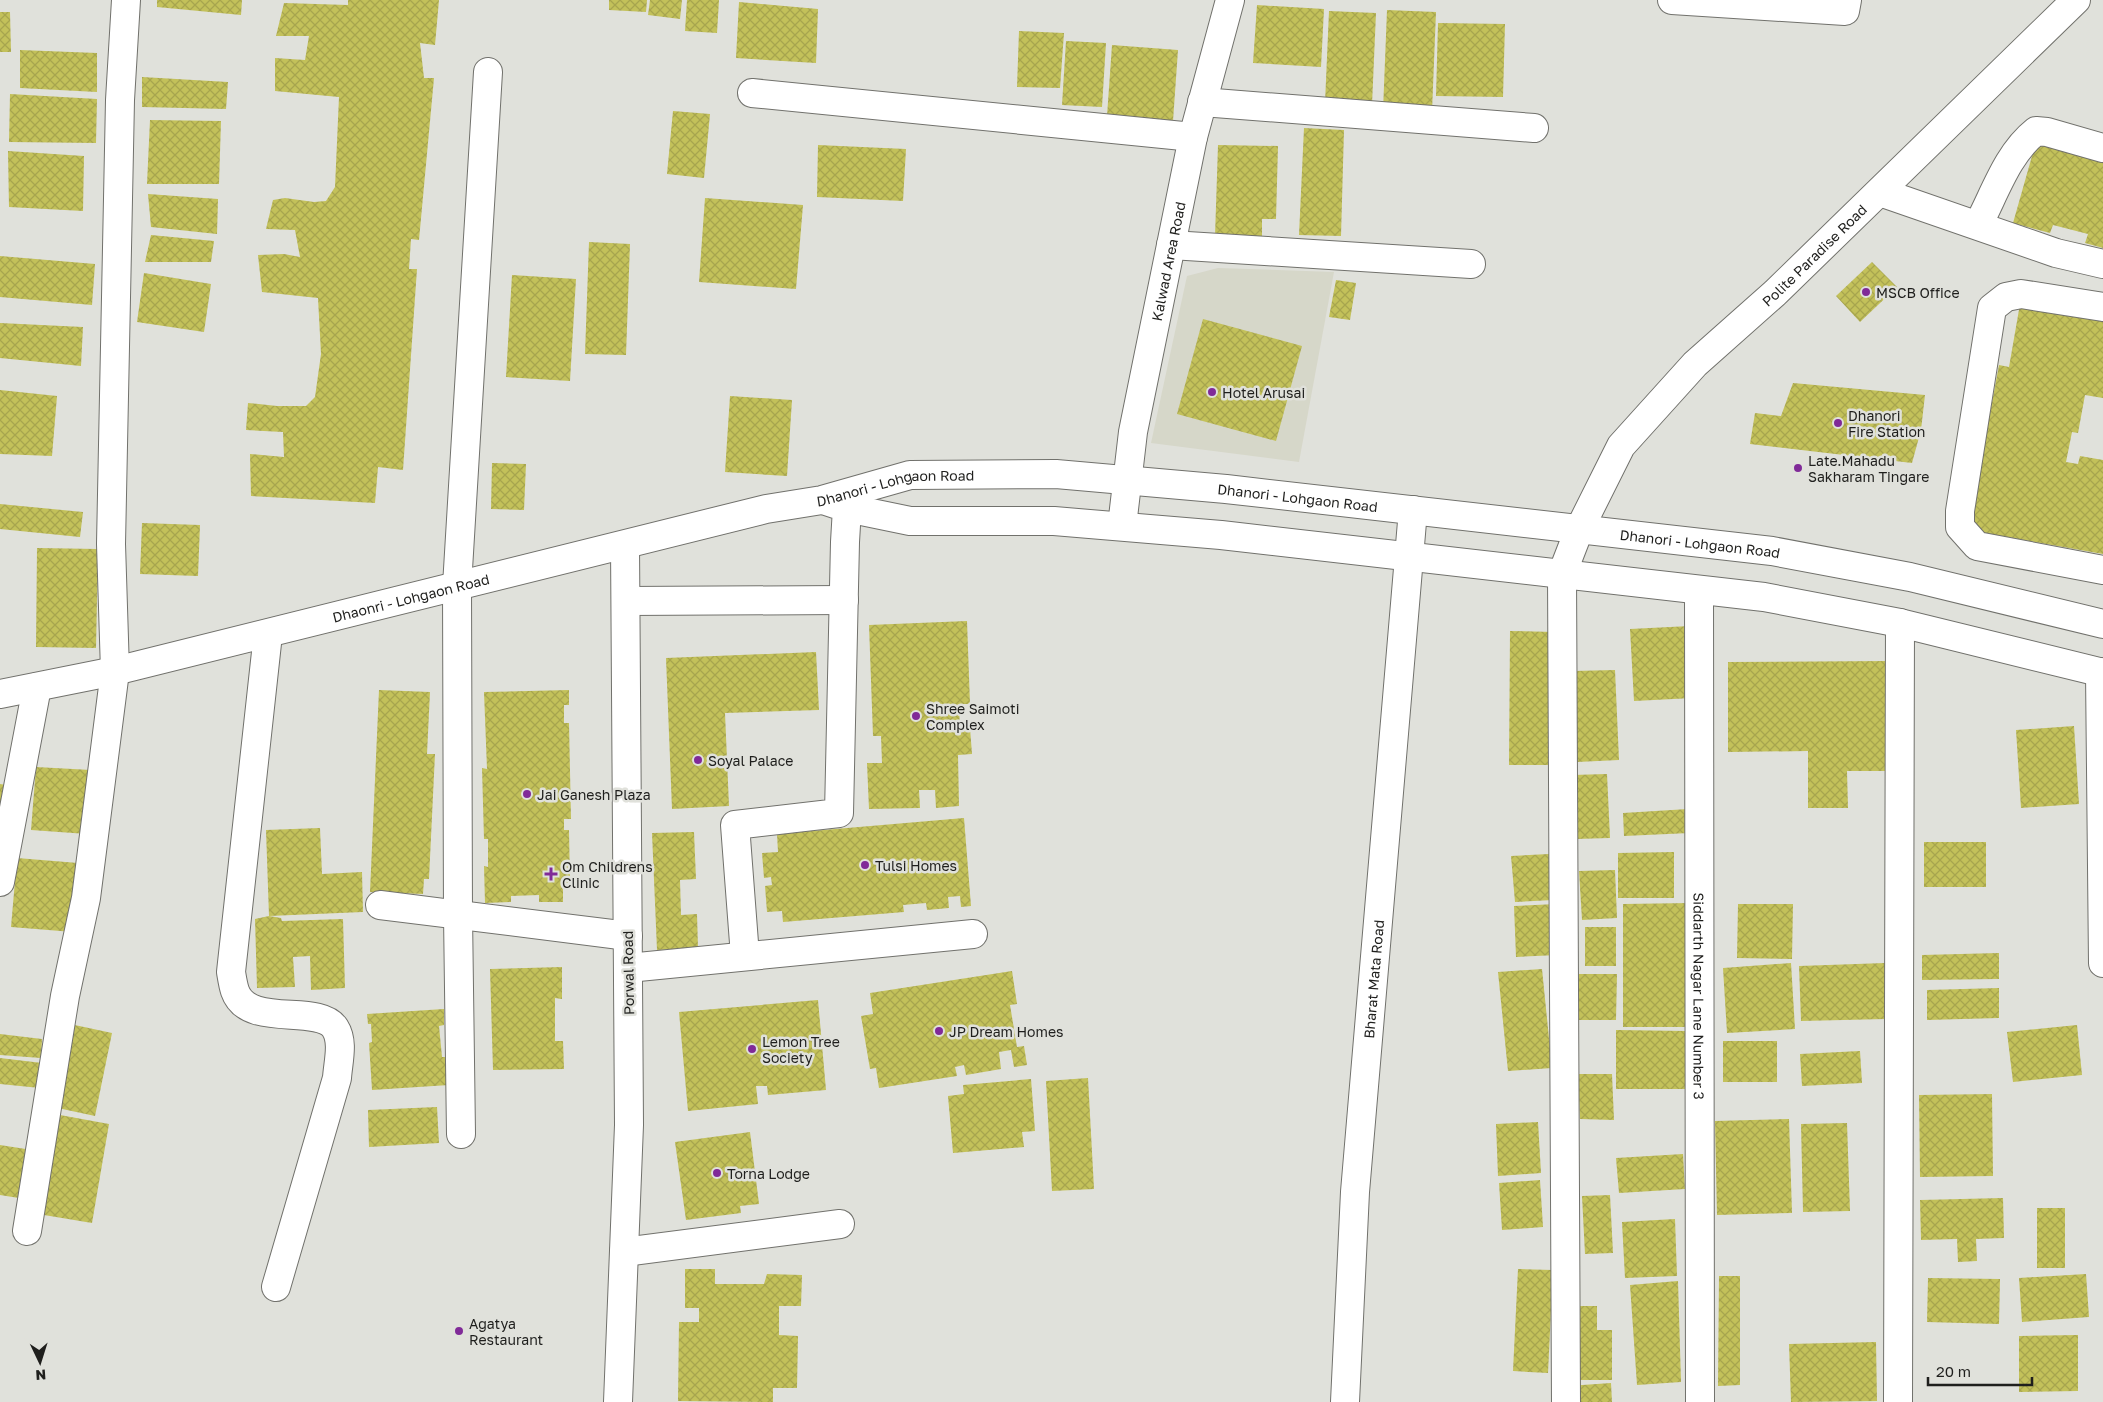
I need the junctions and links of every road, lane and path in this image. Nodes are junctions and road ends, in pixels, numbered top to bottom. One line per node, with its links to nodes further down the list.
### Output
1 (126, 0): 35 (street)
2 (1230, 0): 8 (street, Kalwad Area Road)
3 (1672, 0): 4 (street)
4 (1847, 0)
5 (2076, 0): 12 (street, Polite Paradise Road)
6 (488, 72): 28 (street)
7 (752, 93): 10 (street)
8 (1202, 102): 9 (street); 10 (street, Kalwad Area Road)
9 (1534, 128)
10 (1193, 136): 14 (street, Kalwad Area Road)
11 (2103, 148): 13 (street)
12 (1880, 192): 13 (street); 23 (street, Polite Paradise Road)
13 (1978, 225): 16 (street)
14 (1171, 245): 15 (street); 18 (street, Kalwad Area Road)
15 (1470, 264)
16 (2103, 264)
17 (2103, 307): 26 (street)
18 (1127, 481): 19 (street, Dhanori - Lohgaon Road); 21 (street, Dhanori - Lohgaon Road); 22 (street, Kalwad Area Road)
19 (822, 500): 20 (street, Dhanori - Lohgaon Road); 24 (street, Dhaonri - Lohgaon Road)
20 (847, 508): 22 (street, Dhanori - Lohgaon Road); 30 (street)
21 (1413, 510): 23 (street, Dhanori - Lohgaon Road); 25 (street, Bharat Mata Road)
22 (1122, 526): 25 (street, Dhanori - Lohgaon Road)
23 (1579, 530): 27 (street, Polite Paradise Road); 33 (street, Dhanori - Lohgaon Road)
24 (625, 544): 28 (street, Dhaonri - Lohgaon Road); 31 (street, Porwal Road)
25 (1409, 557): 27 (street, Dhanori - Lohgaon Road); 53 (street, Bharat Mata Road)
26 (2103, 570)
27 (1562, 574): 29 (street, Dhanori - Lohgaon Road); 54 (street)
28 (457, 586): 34 (street, Dhaonri - Lohgaon Road); 41 (street)
29 (1700, 590): 32 (street, Dhanori - Lohgaon Road); 55 (street, Siddarth Nagar Lane Number 3)
30 (844, 600): 31 (street); 44 (street)
31 (626, 601): 43 (street, Porwal Road)
32 (1900, 623): 36 (street, Dhanori - Lohgaon Road); 56 (street)
33 (2103, 624)
34 (268, 634): 35 (street, Dhaonri - Lohgaon Road); 51 (street)
35 (115, 671): 37 (street, Dhaonri - Lohgaon Road); 49 (street)
36 (2102, 672): 45 (street)
37 (37, 686): 38 (street, Dhaonri - Lohgaon Road); 39 (street)
38 (0, 694)
39 (0, 882)
40 (380, 905): 41 (street)
41 (458, 915): 43 (street); 47 (street)
42 (973, 934): 44 (street)
43 (628, 936): 46 (street, Porwal Road)
44 (745, 956): 46 (street)
45 (2103, 963)
46 (628, 968): 50 (street, Porwal Road)
47 (461, 1134)
48 (840, 1224): 50 (street)
49 (27, 1231)
50 (624, 1252): 52 (street, Porwal Road)
51 (276, 1287)
52 (618, 1402)
53 (1345, 1402)
54 (1566, 1402)
55 (1700, 1402)
56 (1898, 1402)

